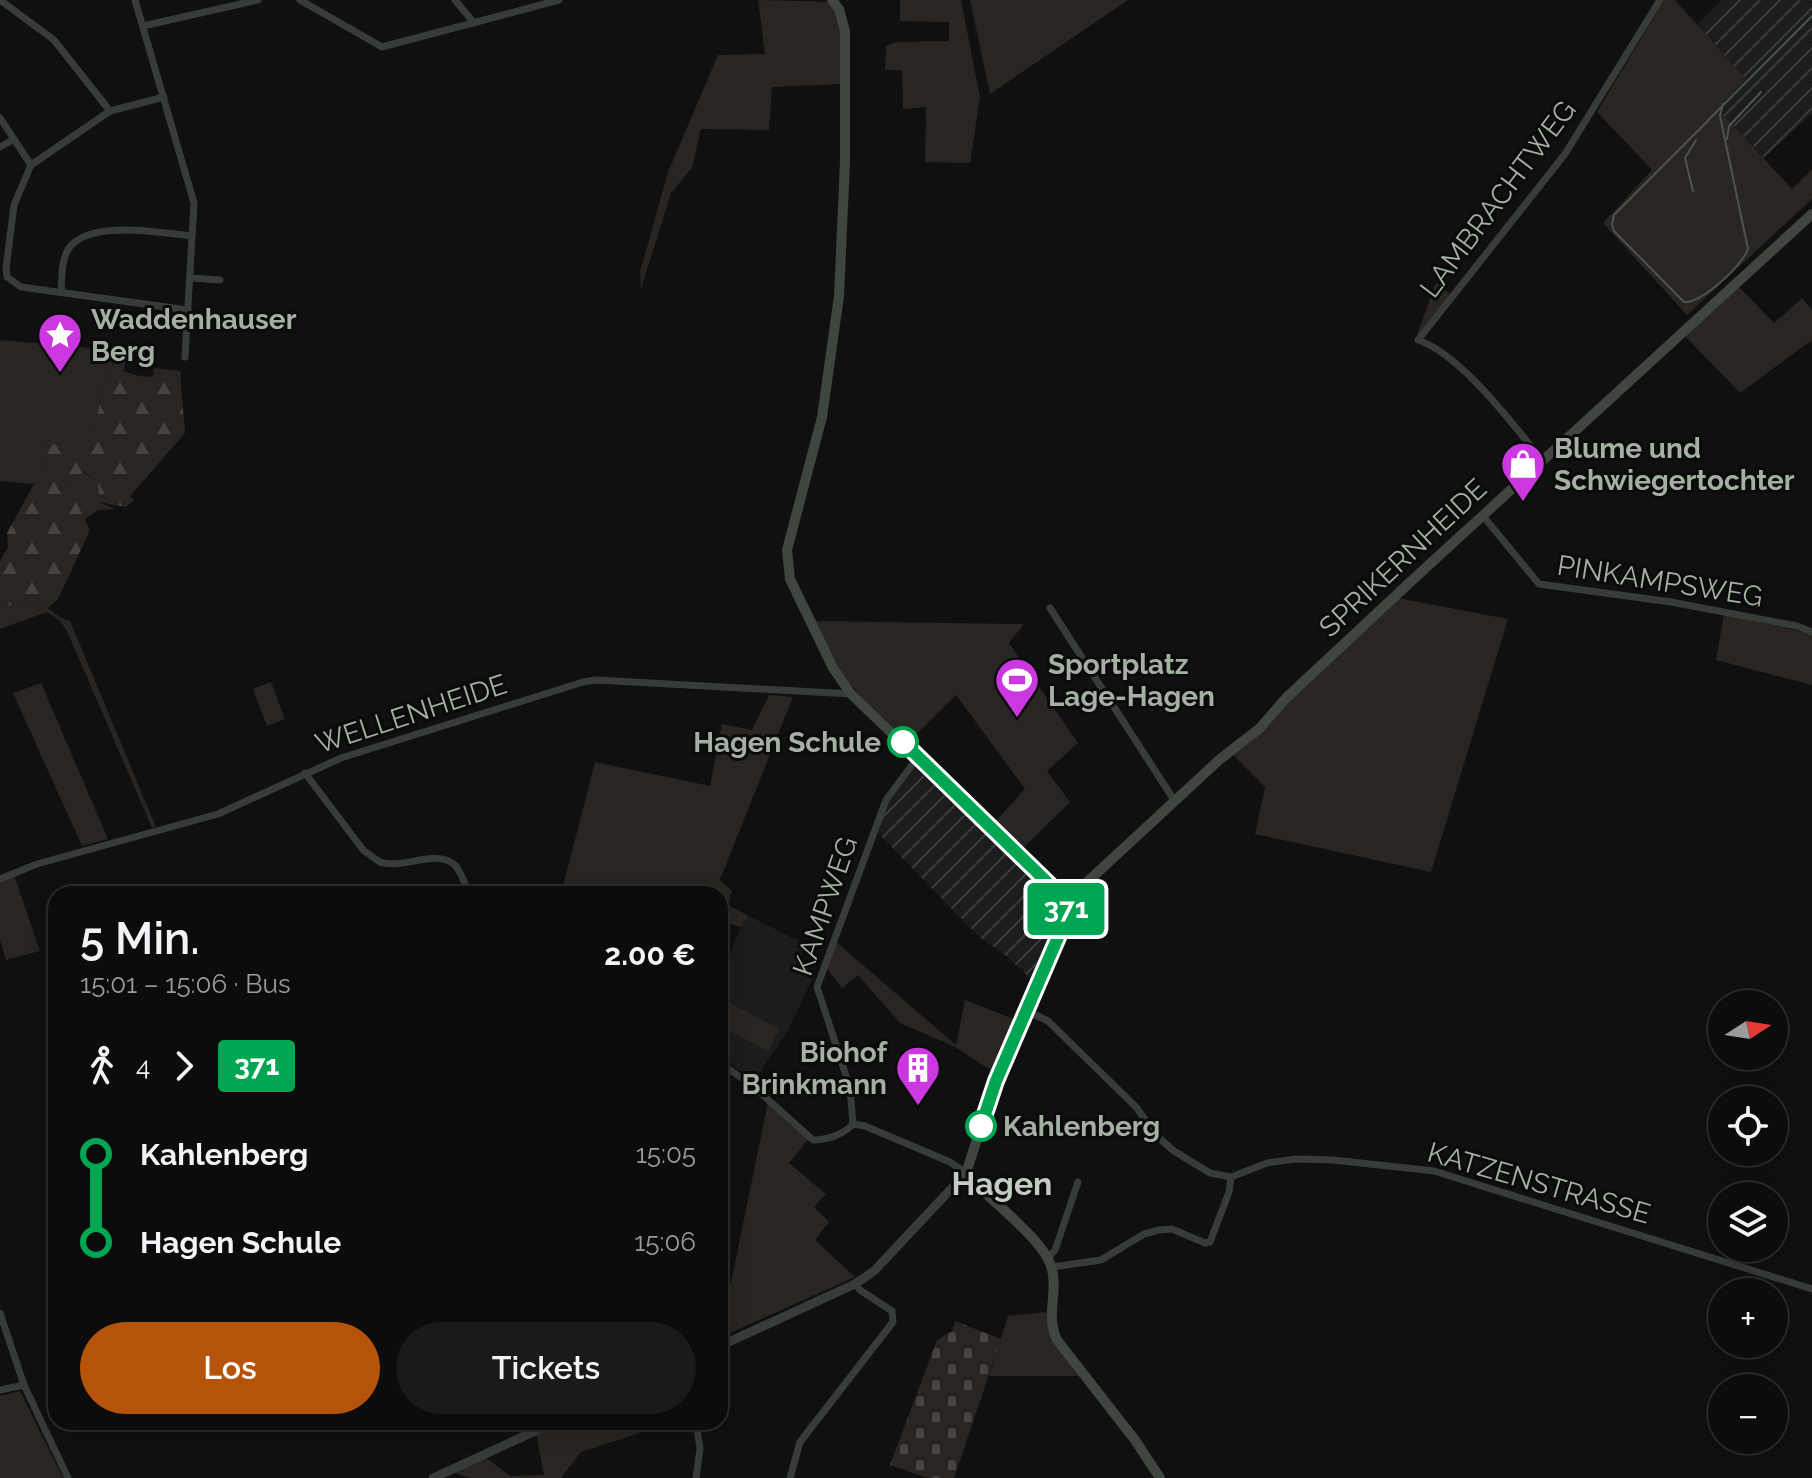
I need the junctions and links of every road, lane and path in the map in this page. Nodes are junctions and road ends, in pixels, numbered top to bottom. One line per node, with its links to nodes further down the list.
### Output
1 (0, 0): 12 (street)
2 (135, 0): 10 (street)
3 (258, 0): 10 (street)
4 (300, 0): 9 (street)
5 (455, 0): 9 (street)
6 (559, 0): 9 (street)
7 (832, 0): 28 (main road)
8 (1660, 0): 24 (street, LAMBRACHTWEG)
9 (474, 23)
10 (143, 26): 11 (street)
11 (164, 97): 12 (street); 18 (street)
12 (110, 111): 16 (street)
13 (0, 118): 14 (street)
14 (14, 139): 15 (street); 16 (street)
15 (0, 147)
16 (31, 165): 21 (street)
17 (1812, 214): 24 (main road, SPRIKERNHEIDE)
18 (192, 236): 19 (street); 21 (street)
19 (190, 278): 20 (street); 22 (street)
20 (220, 280)
21 (61, 291): 22 (street)
22 (188, 310): 23 (street)
23 (185, 357)
24 (1543, 461): 25 (main road, SPRIKERNHEIDE)
25 (1483, 516): 27 (street, PINKAMPSWEG); 31 (main road, SPRIKERNHEIDE)
26 (1050, 608): 31 (street)
27 (1812, 632)
28 (851, 694): 29 (main road); 30 (street, WELLENHEIDE)
29 (918, 757): 34 (main road); 37 (street, KAMPWEG)
30 (305, 773): 32 (street, WELLENHEIDE); 33 (street)
31 (1174, 800): 34 (main road, SPRIKERNHEIDE)
32 (0, 879)
33 (466, 886)
34 (1066, 908): 35 (main road)
35 (1027, 1011): 38 (main road); 39 (street)
36 (728, 1069): 37 (street)
37 (853, 1124): 38 (street)
38 (966, 1173): 41 (main road); 42 (street)
39 (1231, 1177): 41 (street); 43 (street, KATZENSTRASSE)
40 (1078, 1182): 41 (street)
41 (1050, 1262): 54 (main road)
42 (855, 1284): 45 (street); 53 (street)
43 (1812, 1289)
44 (0, 1313): 46 (street)
45 (728, 1343)
46 (24, 1385): 47 (street); 50 (street)
47 (0, 1390)
48 (538, 1430): 51 (street)
49 (697, 1430): 52 (street)
50 (68, 1478)
51 (433, 1478)
52 (696, 1478)
53 (790, 1478)
54 (1160, 1478)

